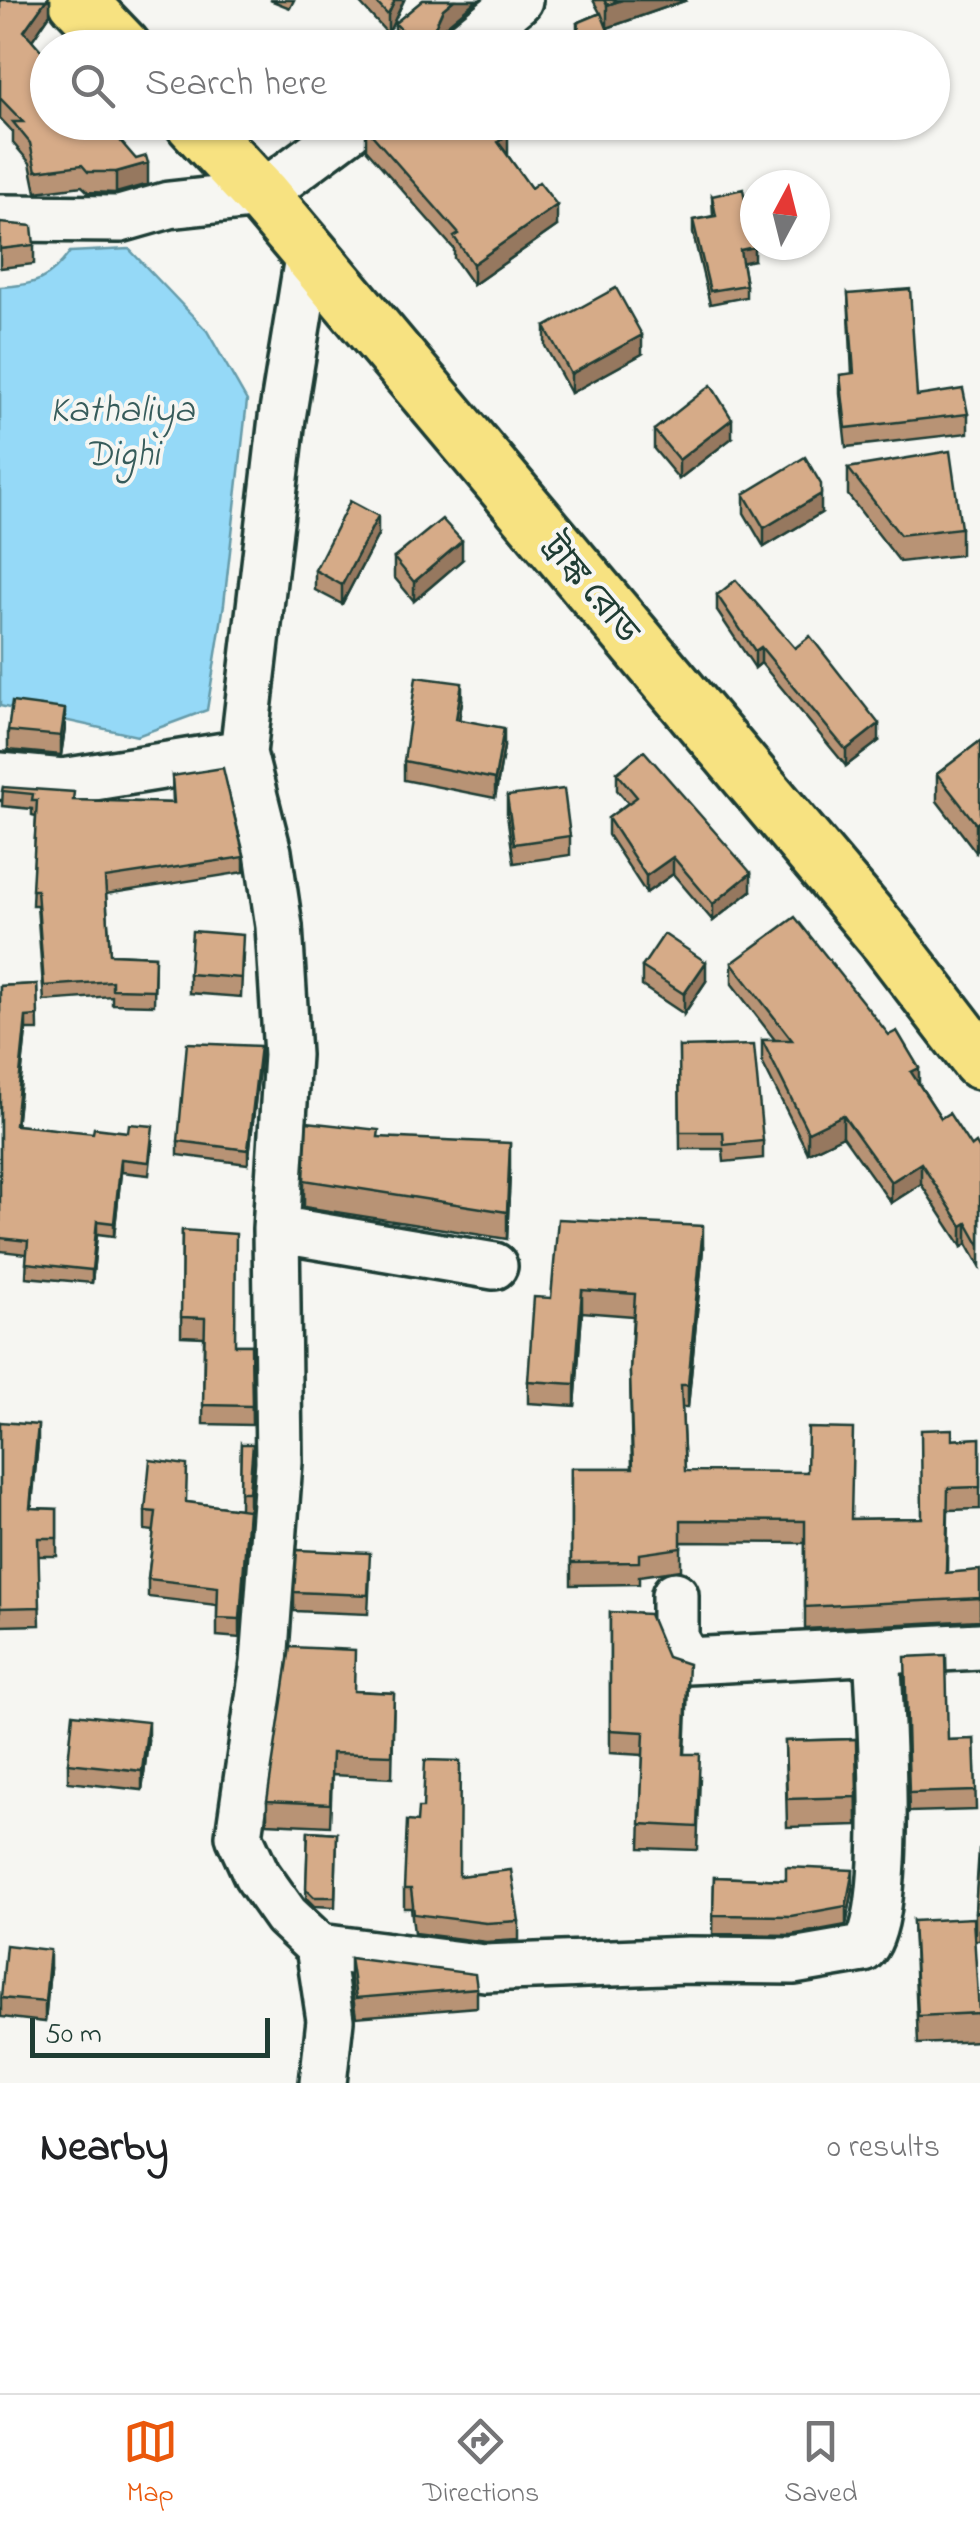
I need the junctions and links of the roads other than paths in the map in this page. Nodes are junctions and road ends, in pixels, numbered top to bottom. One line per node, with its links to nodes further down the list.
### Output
1 (77, 0): 3 (main road)
2 (519, 0): 4 (street)
3 (105, 30)
4 (482, 30)
5 (211, 140): 7 (main road, ট্রাঙ্ক রোড)
6 (335, 140): 7 (street)
7 (261, 195): 8 (street); 9 (main road, ট্রাঙ্ক রোড)
8 (0, 218)
9 (309, 251): 10 (street); 12 (main road, ট্রাঙ্ক রোড)
10 (243, 753): 11 (street); 13 (street)
11 (0, 776)
12 (980, 1061)
13 (276, 1229): 14 (street); 18 (street)
14 (494, 1266)
15 (675, 1595): 17 (street)
16 (980, 1646): 17 (street)
17 (877, 1653): 18 (street)
18 (319, 1948): 19 (street)
19 (324, 2083)

